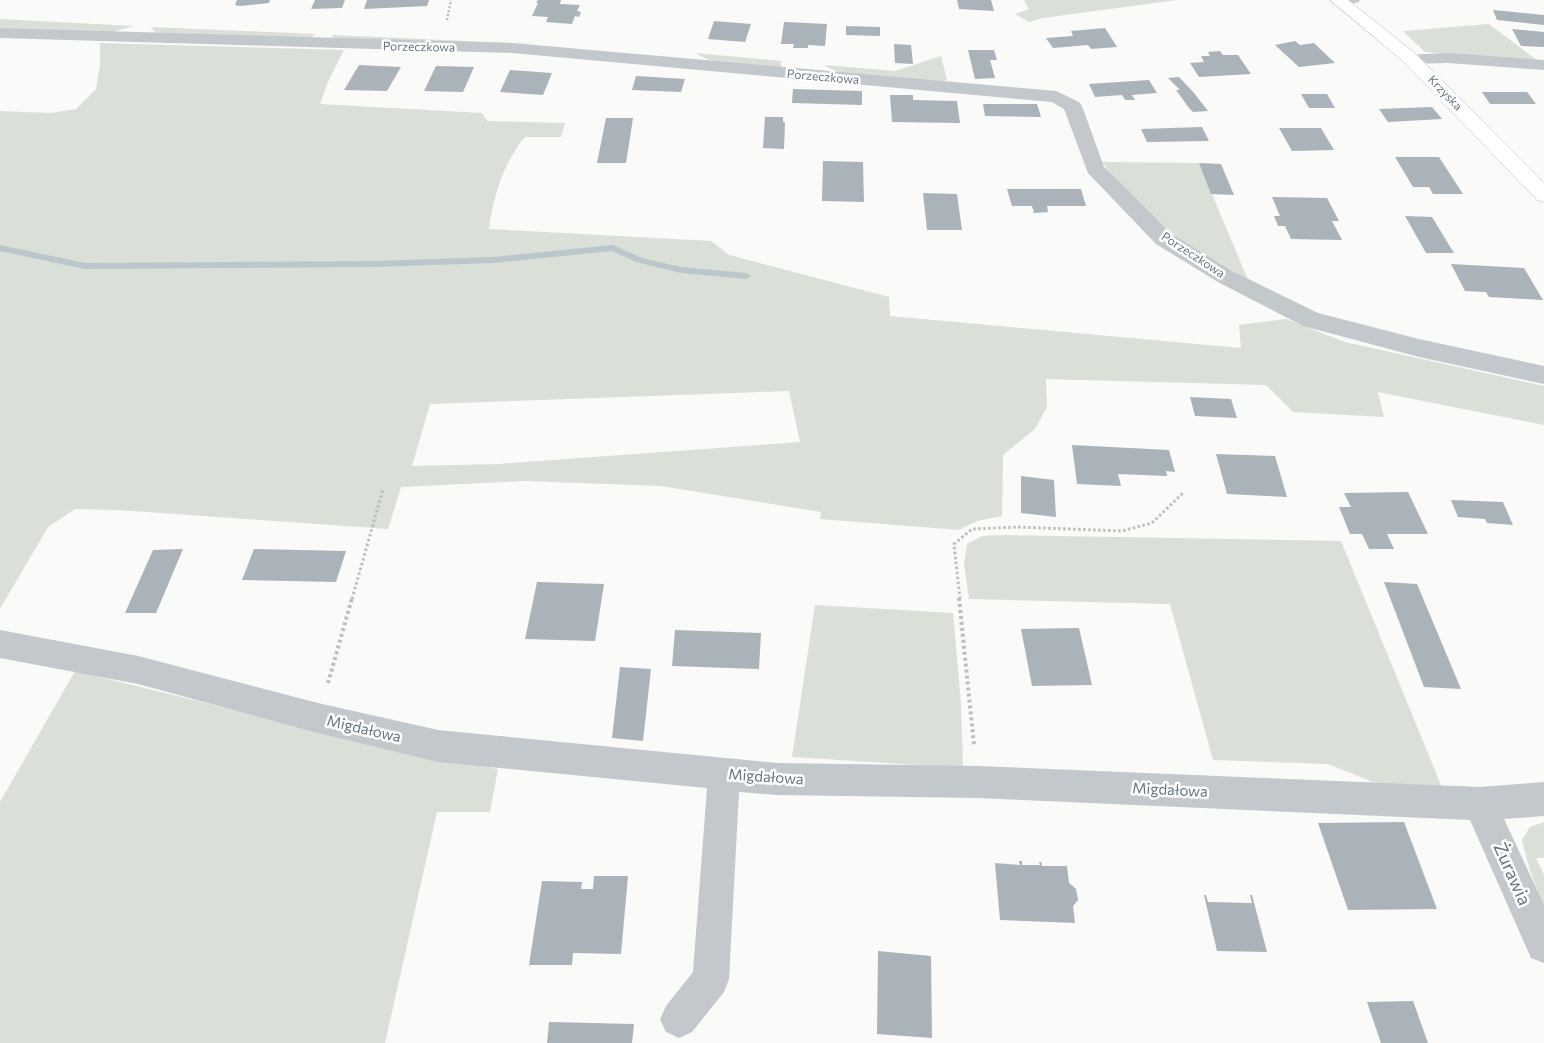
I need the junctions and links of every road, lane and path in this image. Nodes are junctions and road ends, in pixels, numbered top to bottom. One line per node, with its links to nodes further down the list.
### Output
1 (1345, 1): 3 (street, Krzyska)
2 (0, 33): 6 (street, Porzeczkowa)
3 (1412, 59): 4 (street); 5 (street, Krzyska)
4 (1544, 65)
5 (1544, 195)
6 (1544, 375)
7 (383, 489): 10 (path)
8 (1183, 493): 12 (path)
9 (0, 644): 10 (street, Migdałowa)
10 (318, 718): 11 (street, Migdałowa)
11 (724, 774): 12 (street, Migdałowa); 16 (street)
12 (978, 782): 14 (street, Migdałowa)
13 (1544, 799): 14 (street, Migdałowa)
14 (1480, 804): 15 (street, Żurawia)
15 (1544, 945)
16 (679, 1019)

